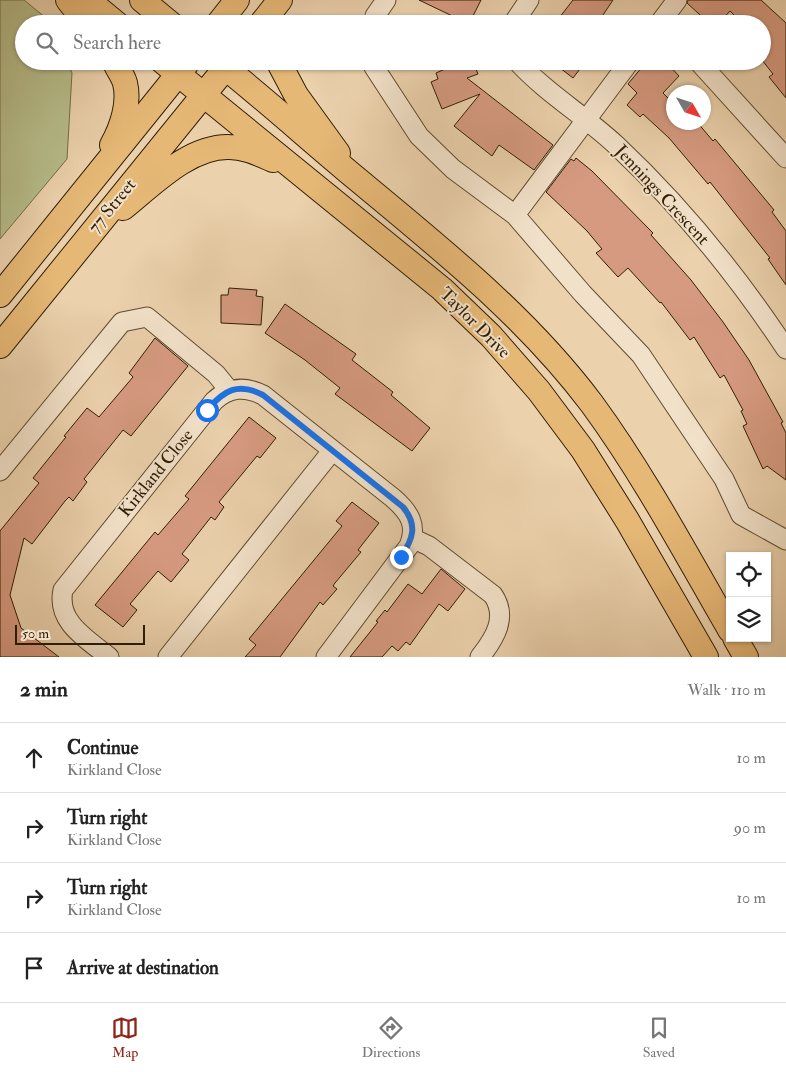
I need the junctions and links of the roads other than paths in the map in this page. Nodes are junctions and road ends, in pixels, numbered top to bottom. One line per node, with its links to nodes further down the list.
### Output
1 (68, 0): 10 (main road)
2 (88, 0): 11 (main road)
3 (142, 0): 12 (main road)
4 (237, 0): 13 (main road)
5 (280, 0): 14 (main road)
6 (289, 0): 15 (main road)
7 (386, 0): 16 (street)
8 (529, 0): 17 (street)
9 (677, 0): 18 (street)
10 (80, 15)
11 (106, 15)
12 (160, 15)
13 (225, 15)
14 (268, 15)
15 (283, 15)
16 (376, 15)
17 (519, 15)
18 (666, 15)
19 (118, 70): 34 (main road)
20 (173, 70): 34 (main road, 77 Street)
21 (180, 70): 29 (main road, Taylor Drive)
22 (219, 70): 29 (main road, 77 Street)
23 (232, 70): 33 (main road, Taylor Drive)
24 (283, 70): 33 (main road)
25 (376, 70): 35 (street)
26 (528, 70): 30 (street, Jennings Crescent)
27 (623, 70): 30 (street)
28 (706, 70): 31 (street)
29 (203, 95): 32 (main road, Taylor Drive); 36 (main road, 77 Street)
30 (586, 119): 35 (street); 39 (street, Jennings Crescent)
31 (786, 158)
32 (297, 170): 36 (main road); 51 (main road, Taylor Drive)
33 (354, 177): 45 (main road, Taylor Drive)
34 (89, 186): 37 (main road, 77 Street)
35 (515, 215): 44 (street)
36 (85, 239): 38 (main road, 77 Street)
37 (0, 295)
38 (0, 346)
39 (786, 349)
40 (229, 390): 41 (street); 42 (street); 47 (street, Kirkland Close)
41 (332, 450): 43 (street); 48 (street)
42 (0, 471)
43 (412, 538): 49 (street); 50 (street)
44 (786, 540)
45 (726, 623)
46 (737, 642): 52 (main road)
47 (110, 657)
48 (168, 657)
49 (326, 657)
50 (480, 657)
51 (706, 657)
52 (746, 657)

